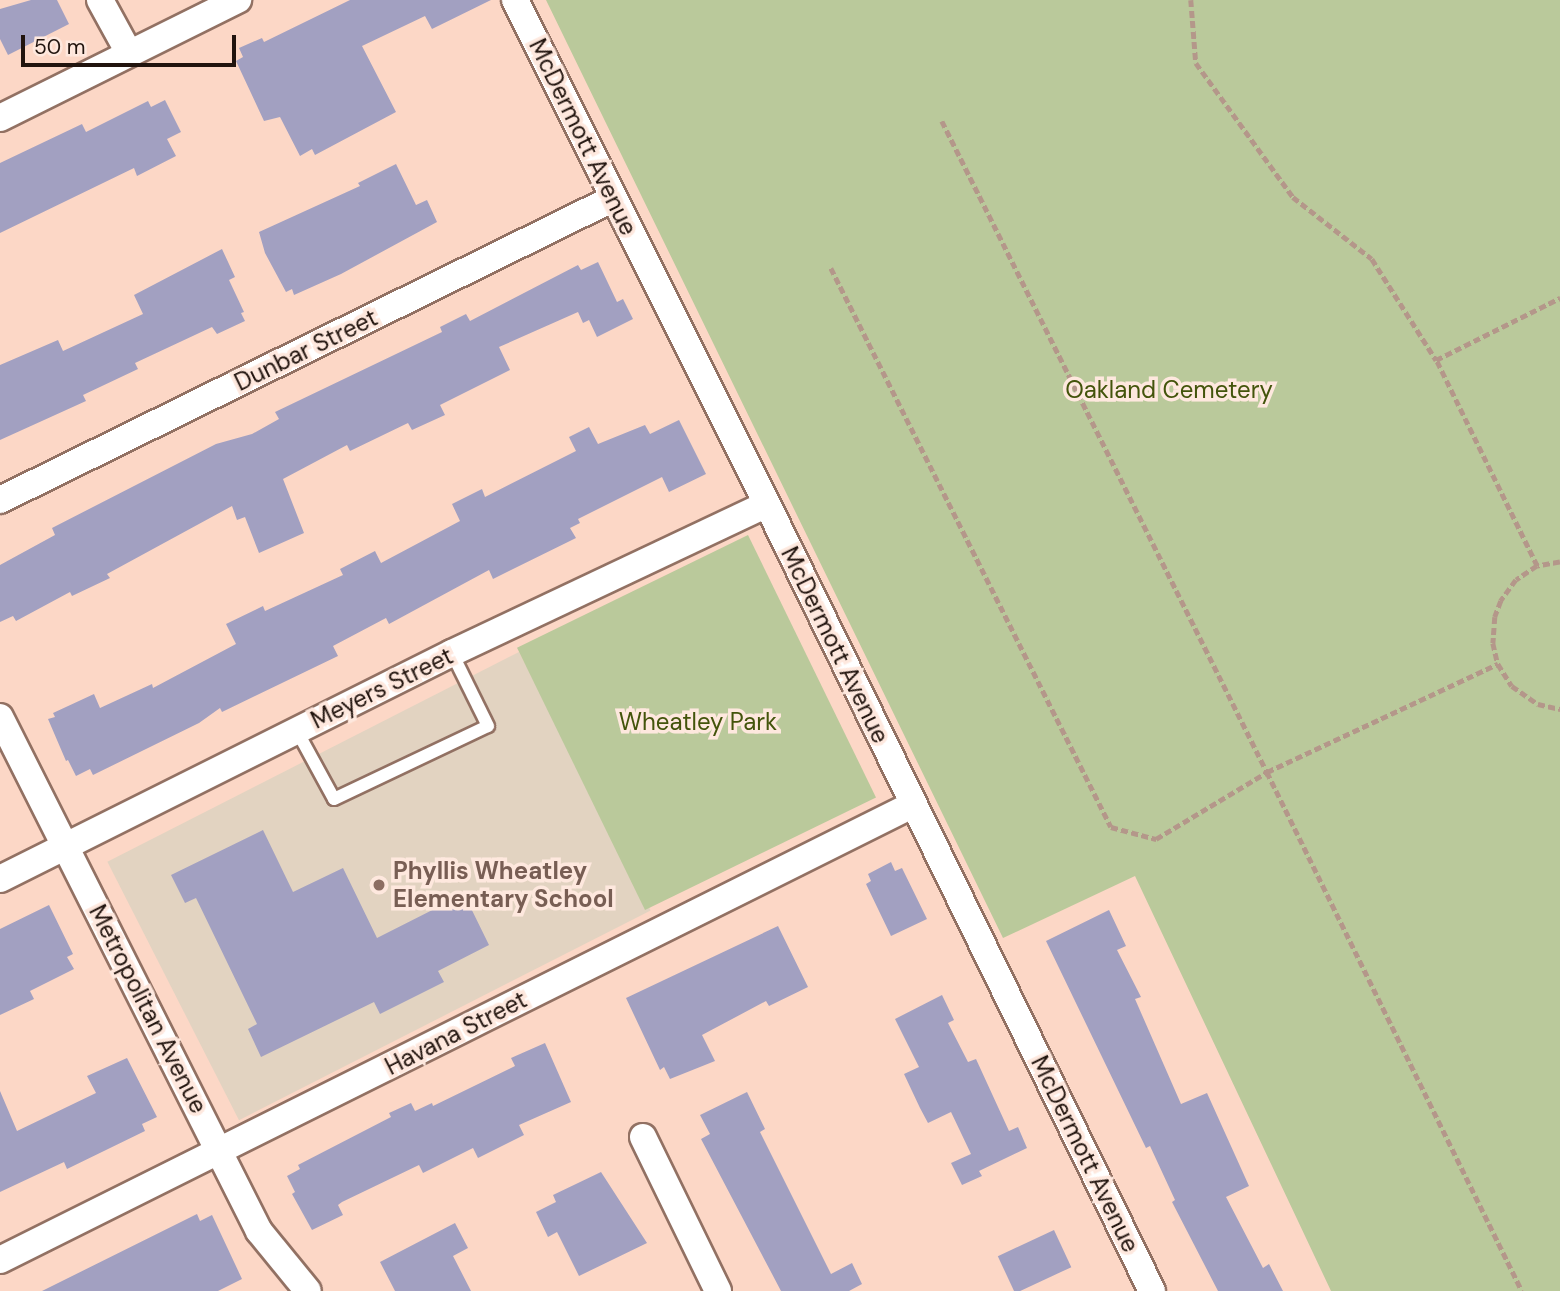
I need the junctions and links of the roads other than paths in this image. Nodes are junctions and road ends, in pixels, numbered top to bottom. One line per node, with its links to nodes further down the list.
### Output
1 (100, 0): 4 (street)
2 (238, 0): 4 (street)
3 (515, 0): 6 (street, McDermott Avenue)
4 (129, 53): 5 (street)
5 (0, 118)
6 (612, 199): 7 (street, Dunbar Street); 8 (street, McDermott Avenue)
7 (0, 500)
8 (767, 504): 9 (street, Meyers Street); 12 (street, McDermott Avenue)
9 (453, 653): 11 (street, Meyers Street); 11 (lane)
10 (0, 718): 13 (street, Metropolitan Avenue)
11 (297, 730): 13 (street, Meyers Street)
12 (912, 805): 16 (street, Havana Street); 20 (street, McDermott Avenue)
13 (66, 846): 14 (street, Meyers Street); 16 (street, Metropolitan Avenue)
14 (0, 878)
15 (643, 1137): 19 (street)
16 (219, 1151): 17 (street, Havana Street); 18 (street, Metropolitan Avenue)
17 (0, 1259)
18 (308, 1291)
19 (718, 1291)
20 (1152, 1291)

